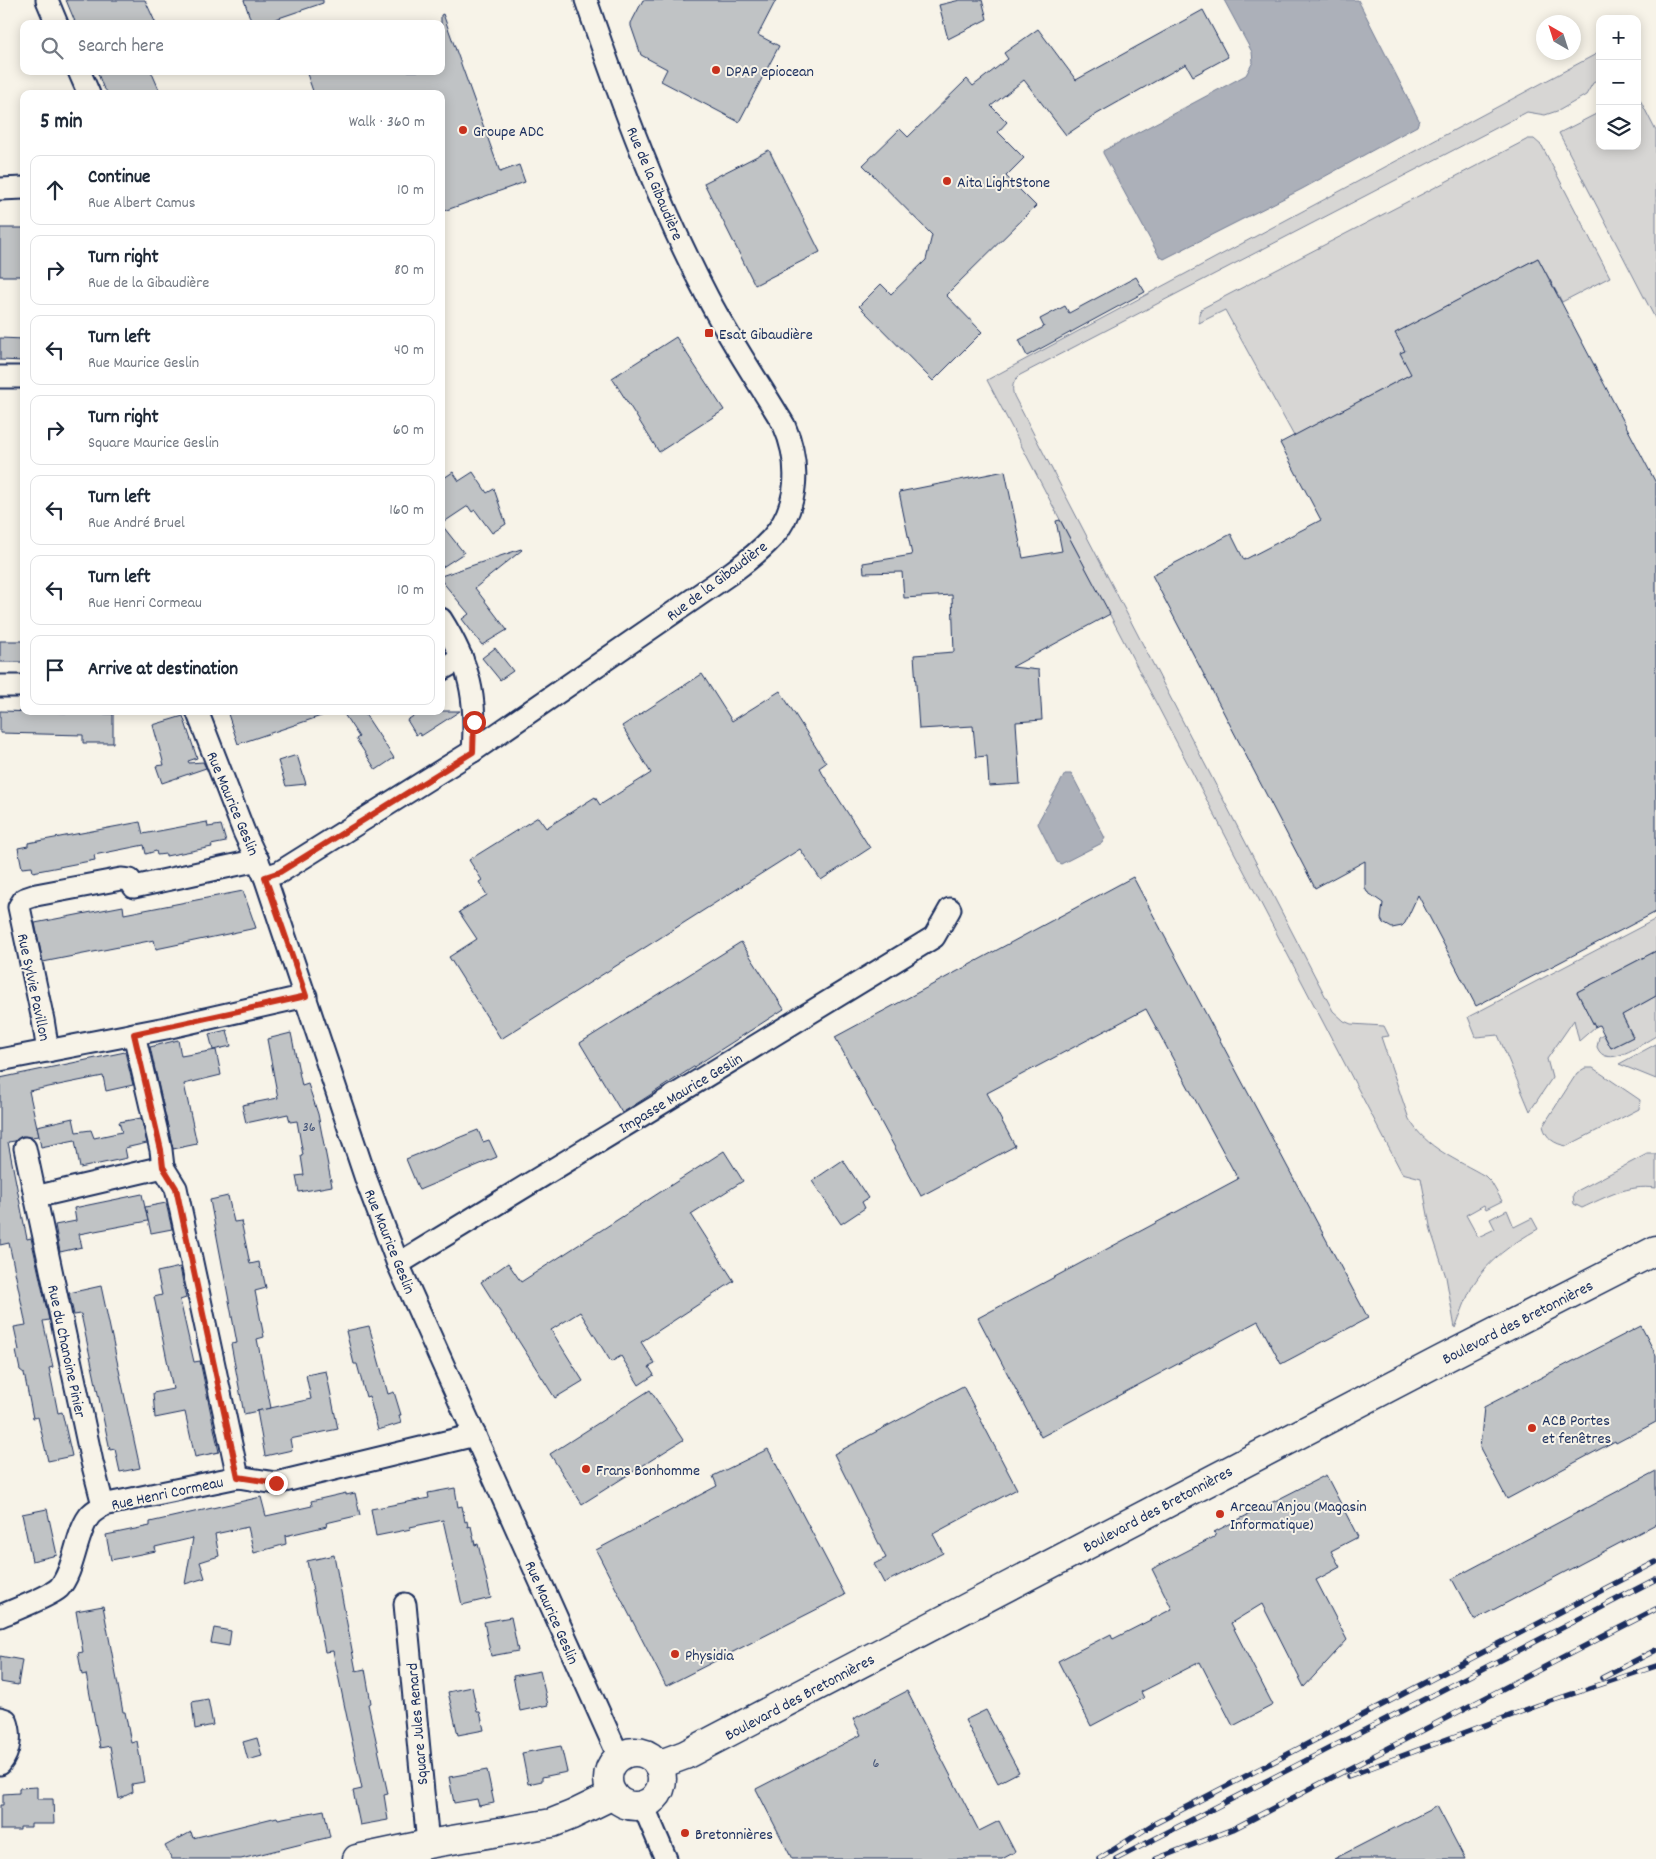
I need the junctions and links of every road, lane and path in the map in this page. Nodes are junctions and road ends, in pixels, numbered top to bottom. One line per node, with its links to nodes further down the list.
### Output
1 (47, 0): 3 (street)
2 (586, 0): 16 (street, Rue de la Gibaudière)
3 (56, 20)
4 (81, 75): 5 (street)
5 (87, 90)
6 (20, 188): 7 (street)
7 (0, 189)
8 (0, 377): 9 (street)
9 (20, 377)
10 (445, 626): 11 (street)
11 (462, 658): 12 (street); 16 (street)
12 (445, 668)
13 (0, 686): 14 (street)
14 (20, 686)
15 (199, 715): 17 (street, Rue Maurice Geslin)
16 (473, 752): 17 (street, Rue de la Gibaudière)
17 (262, 869): 19 (street, Rue Maurice Geslin); 21 (street, Rue Sylvie Pavillon)
18 (950, 910): 27 (street, Impasse Maurice Geslin)
19 (306, 996): 20 (street); 27 (street, Rue Maurice Geslin)
20 (134, 1034): 21 (street); 24 (street)
21 (48, 1051): 22 (street)
22 (0, 1060)
23 (25, 1148): 25 (street, Rue du Chanoine Pinier)
24 (163, 1167): 25 (street); 29 (street)
25 (35, 1196): 30 (street, Rue du Chanoine Pinier)
26 (1656, 1250): 36 (street, Boulevard des Bretonnières)
27 (398, 1264): 28 (street, Rue Maurice Geslin)
28 (475, 1435): 29 (street, Rue Henri Cormeau); 34 (street, Rue Maurice Geslin)
29 (238, 1477): 30 (street, Rue Henri Cormeau)
30 (104, 1505): 32 (street, Rue Henri Cormeau)
31 (405, 1604): 39 (street, Square Jules Renard)
32 (0, 1616)
33 (0, 1718): 35 (street)
34 (619, 1756): 36 (street); 37 (street)
35 (0, 1764)
36 (658, 1765): 38 (street)
37 (613, 1795): 38 (street); 39 (street)
38 (643, 1805): 41 (street)
39 (428, 1844): 40 (street)
40 (357, 1859)
41 (666, 1859)

